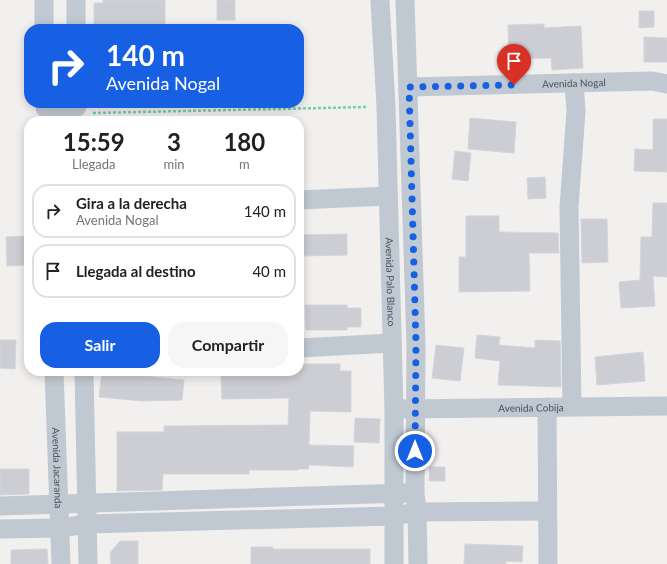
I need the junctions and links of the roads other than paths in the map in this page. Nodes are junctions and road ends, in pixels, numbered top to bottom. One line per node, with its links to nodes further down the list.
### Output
1 (44, 0): 5 (street)
2 (76, 0): 6 (street)
3 (380, 0): 12 (street, Avenida Palo Blanco)
4 (405, 0): 9 (street)
5 (44, 24)
6 (76, 24)
7 (574, 83): 8 (street, Avenida Nogal); 9 (street, Avenida Nogal); 18 (street)
8 (667, 84)
9 (409, 87): 21 (street)
10 (45, 110): 11 (street)
11 (77, 110)
12 (388, 196): 13 (street); 14 (street, Avenida Palo Blanco)
13 (304, 200)
14 (392, 343): 15 (street); 22 (street, Avenida Palo Blanco)
15 (304, 348)
16 (54, 376): 26 (street, Avenida Jacaranda)
17 (84, 376): 25 (street)
18 (572, 406): 19 (street, Avenida Cobija); 20 (street, Avenida Cobija)
19 (667, 406)
20 (547, 407): 21 (street, Avenida Cobija); 28 (street)
21 (415, 409): 22 (street, Avenida Cobija); 23 (street)
22 (394, 410): 24 (street, Avenida Palo Blanco)
23 (415, 493): 24 (street); 29 (street)
24 (394, 494): 25 (street); 30 (street, Avenida Palo Blanco)
25 (86, 503): 26 (street); 31 (street)
26 (59, 504): 27 (street); 32 (street, Avenida Jacaranda)
27 (0, 506)
28 (547, 511): 29 (street); 38 (street)
29 (417, 512): 30 (street); 37 (street)
30 (394, 516): 31 (street); 36 (street, Avenida Palo Blanco)
31 (87, 524): 32 (street); 35 (street)
32 (60, 528): 33 (street); 34 (street, Avenida Jacaranda)
33 (0, 530)
34 (61, 564)
35 (88, 564)
36 (394, 564)
37 (418, 564)
38 (548, 564)

